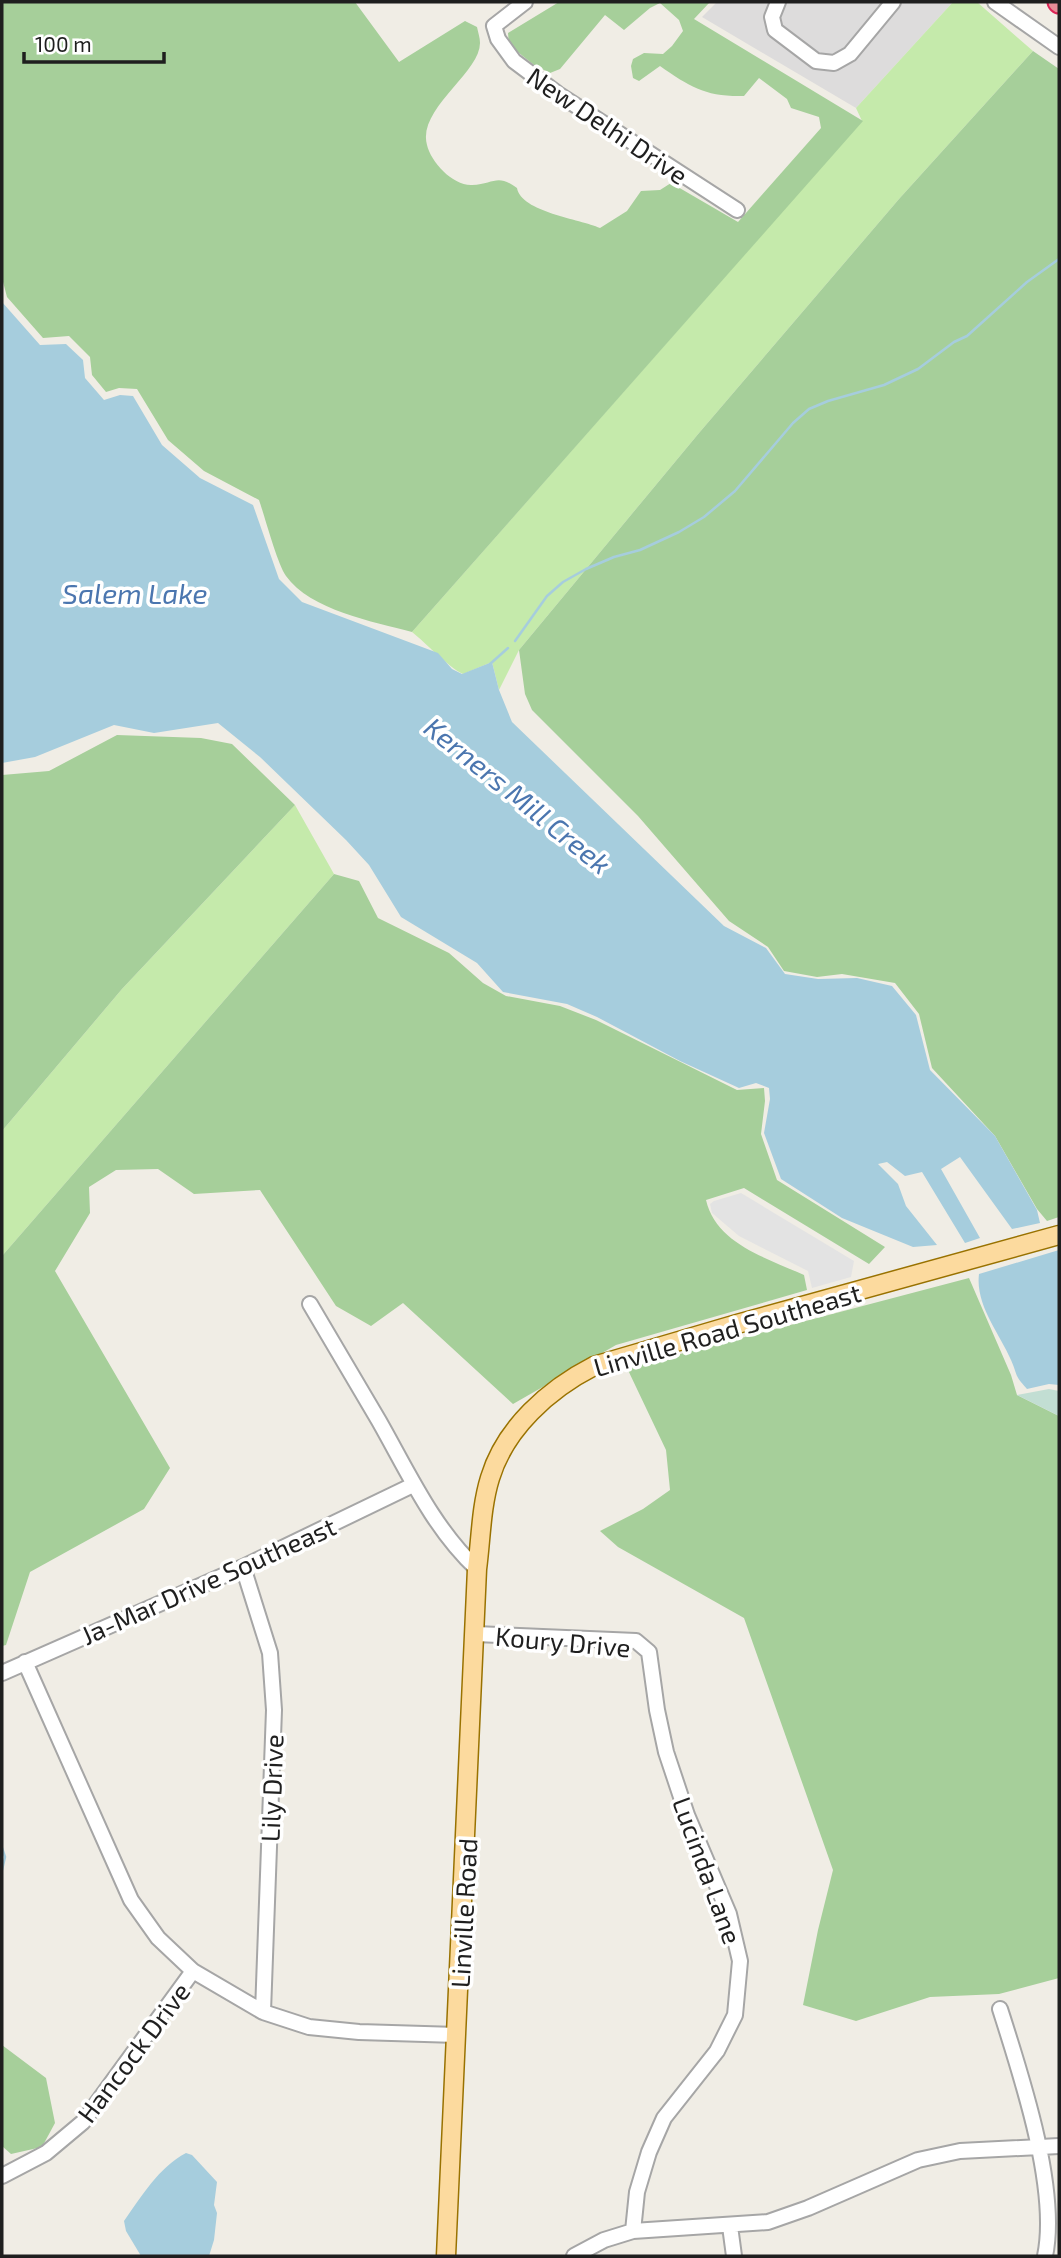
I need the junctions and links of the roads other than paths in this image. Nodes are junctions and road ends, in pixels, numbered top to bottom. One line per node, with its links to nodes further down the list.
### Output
1 (525, 2): 6 (street, New Delhi Drive)
2 (778, 2): 3 (street)
3 (893, 2)
4 (995, 2): 5 (street)
5 (1059, 47)
6 (737, 210)
7 (1059, 1236): 11 (main road, Linville Road Southeast)
8 (310, 1304): 9 (street)
9 (413, 1485): 10 (street, Ja-Mar Drive Southeast); 11 (street)
10 (243, 1567): 14 (street, Ja-Mar Drive Southeast); 18 (street, Lily Drive)
11 (477, 1569): 12 (main road, Linville Road)
12 (476, 1634): 13 (street, Koury Drive); 19 (main road, Linville Road)
13 (649, 1652): 24 (street, Lucinda Lane)
14 (25, 1662): 15 (street, Ja-Mar Drive Southeast); 16 (street)
15 (2, 1673)
16 (193, 1971): 18 (street); 22 (street, Hancock Drive)
17 (1000, 2009): 20 (street)
18 (263, 2012): 19 (street)
19 (457, 2035): 25 (main road, Linville Road)
20 (1037, 2146): 21 (street); 23 (street); 28 (street)
21 (1059, 2146)
22 (2, 2176)
23 (730, 2226): 24 (street); 27 (street)
24 (633, 2231): 26 (street)
25 (446, 2256)
26 (575, 2256)
27 (734, 2256)
28 (1045, 2256)

